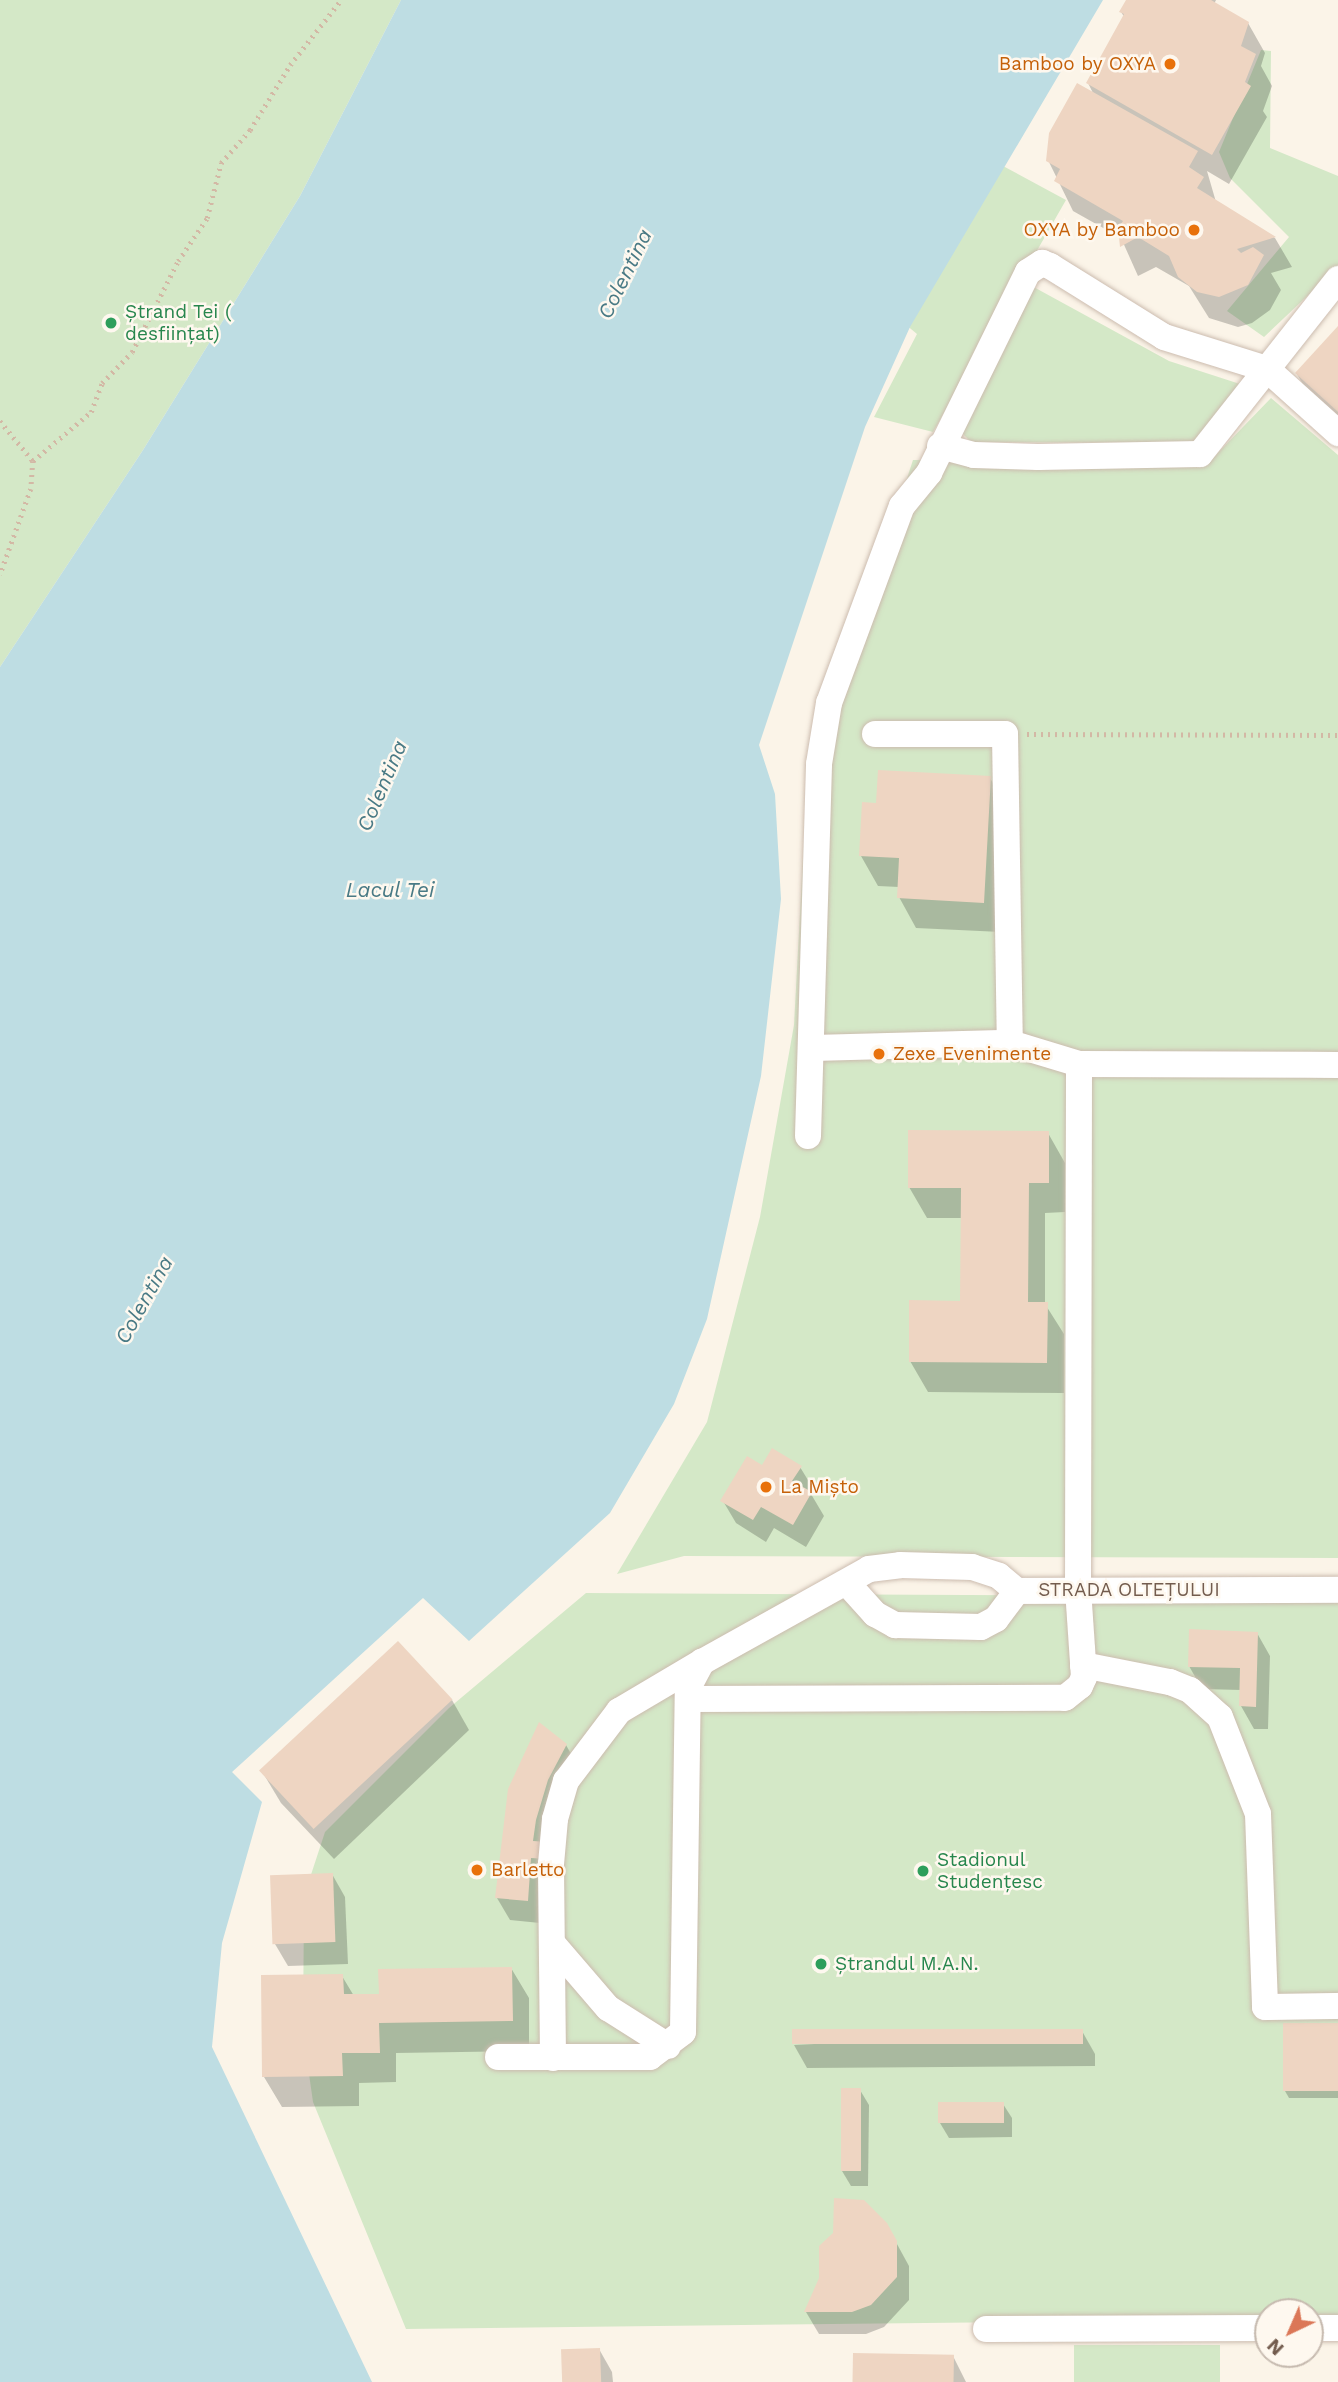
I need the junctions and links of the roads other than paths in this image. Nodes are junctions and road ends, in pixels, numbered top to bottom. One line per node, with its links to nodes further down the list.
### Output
1 (1338, 279): 2 (street)
2 (1267, 369): 3 (street); 4 (street); 4 (street)
3 (1338, 433)
4 (940, 446): 7 (street)
5 (875, 734): 6 (street)
6 (1010, 1043): 7 (street); 8 (street)
7 (813, 1048): 10 (street)
8 (1079, 1064): 9 (street); 12 (street)
9 (1338, 1065)
10 (808, 1136)
11 (847, 1583): 14 (street, STRADA OLTEȚULUI); 14 (street); 15 (street, STRADA OLTEȚULUI)
12 (1078, 1590): 13 (street, STRADA OLTEȚULUI); 14 (street, STRADA OLTEȚULUI); 16 (street)
13 (1338, 1590)
14 (1017, 1591)
15 (702, 1662): 17 (street); 18 (street, STRADA OLTEȚULUI)
16 (1083, 1665): 17 (street); 19 (street)
17 (688, 1699): 20 (street)
18 (552, 1943): 20 (street); 22 (street, STRADA OLTEȚULUI)
19 (1338, 2006)
20 (668, 2046): 22 (street)
21 (498, 2057): 22 (street)
22 (554, 2058)
23 (1254, 2328): 24 (street)
24 (986, 2329)

